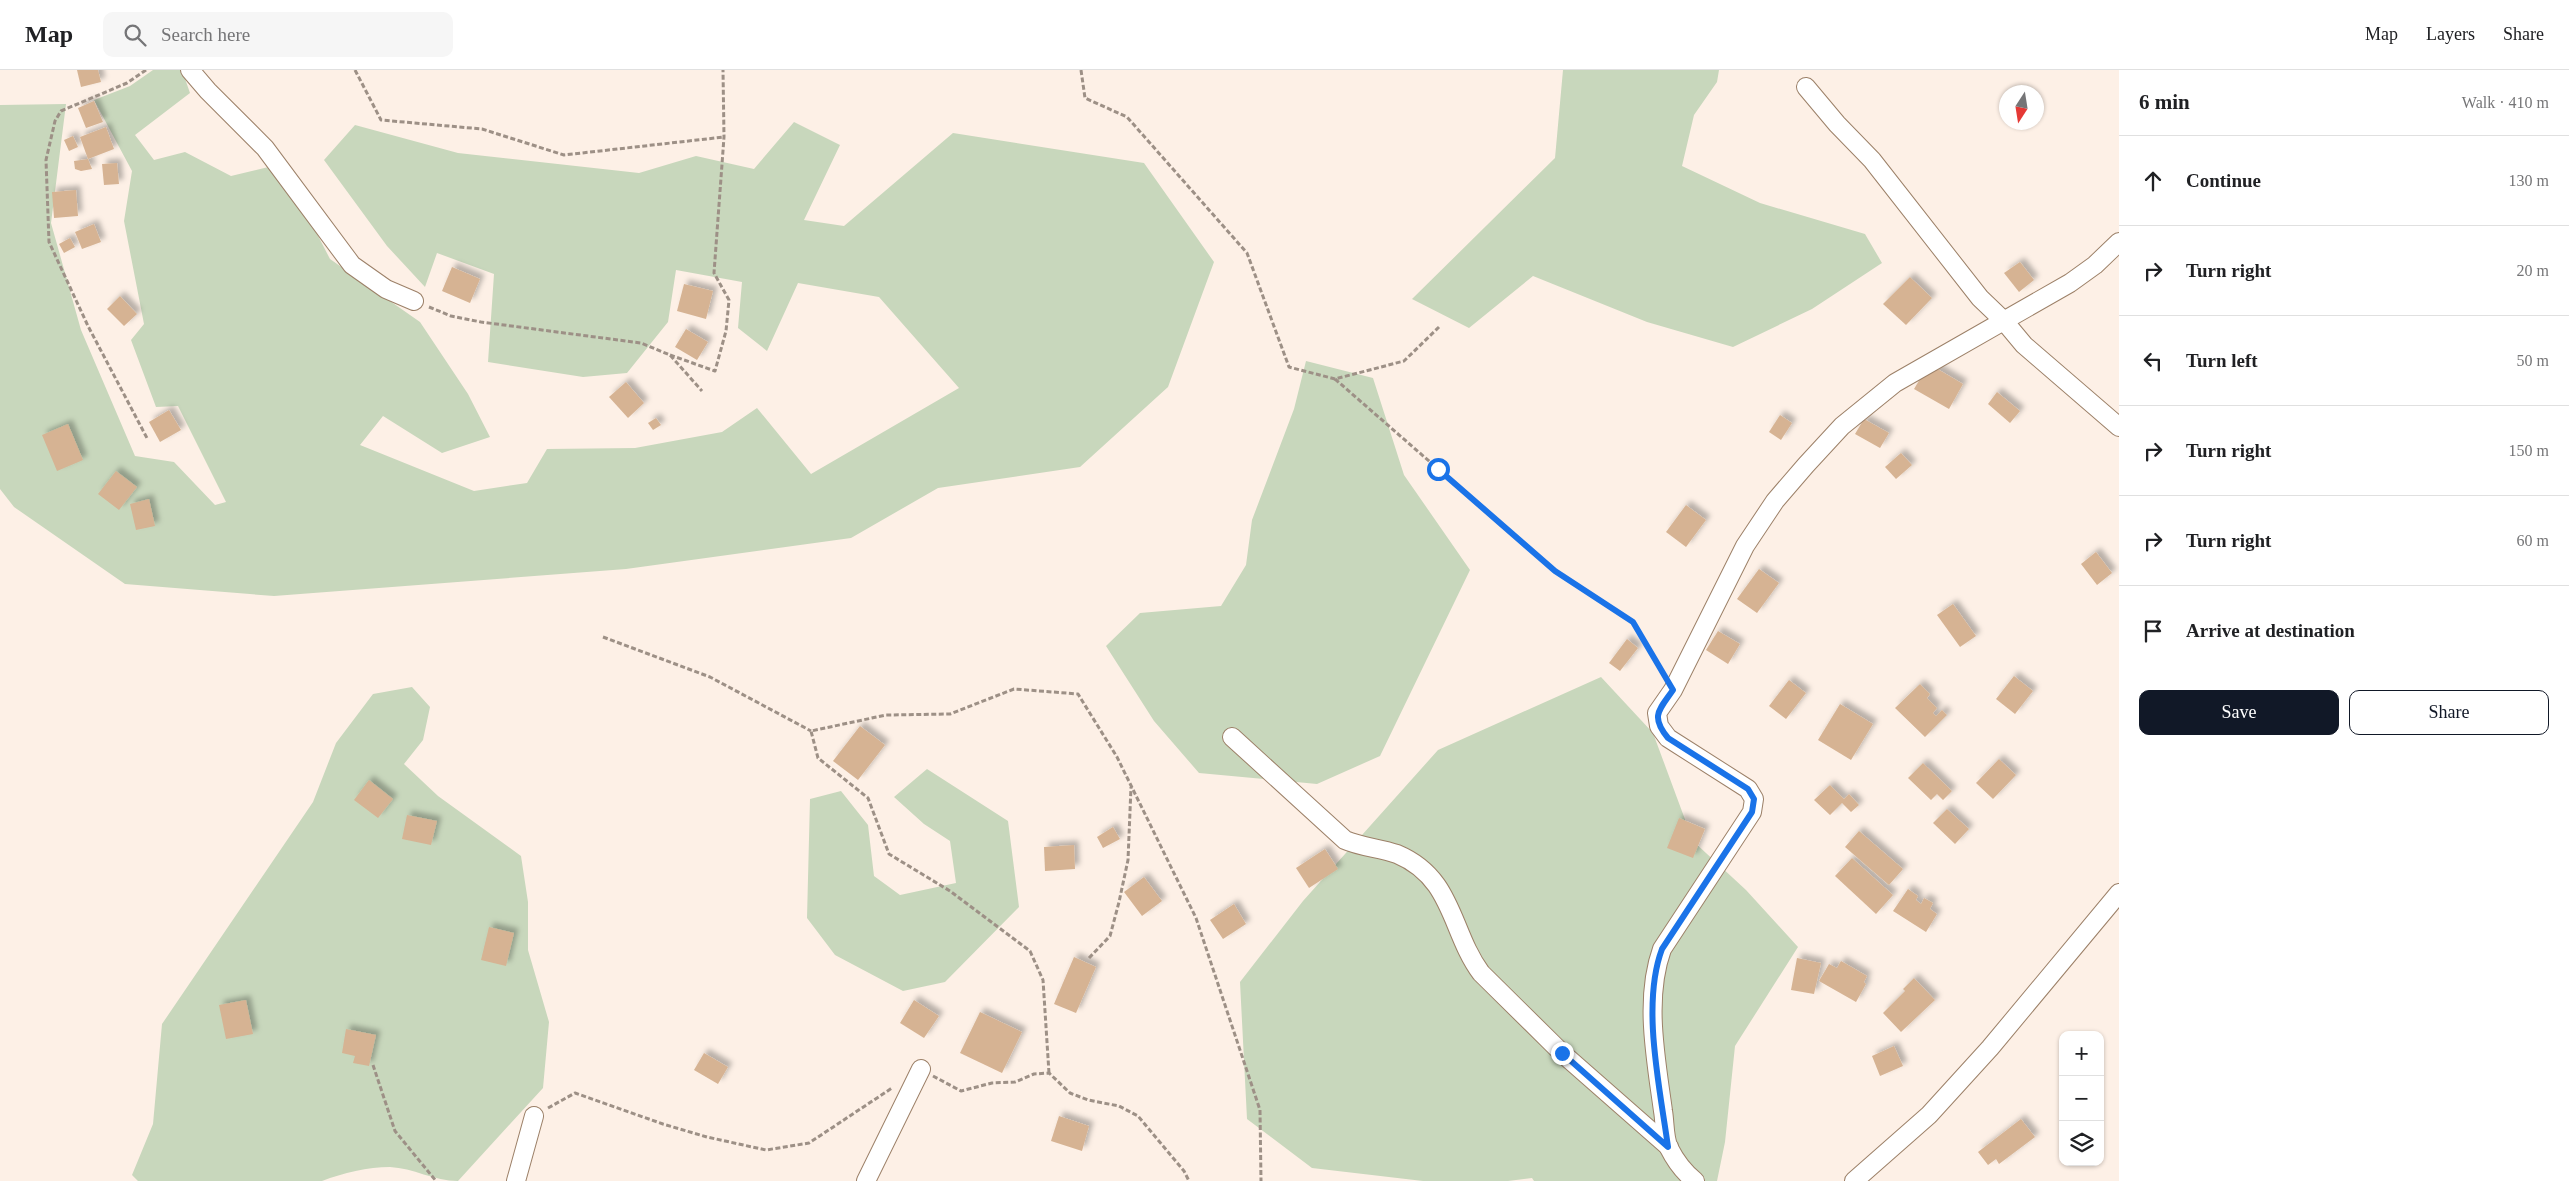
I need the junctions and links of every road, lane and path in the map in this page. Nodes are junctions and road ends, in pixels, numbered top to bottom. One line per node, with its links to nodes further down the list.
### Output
1 (146, 70): 16 (path)
2 (190, 70): 9 (street)
3 (355, 70): 7 (path)
4 (722, 70): 7 (path)
5 (1081, 70): 13 (path)
6 (1806, 87): 10 (street)
7 (724, 137): 12 (path)
8 (2119, 242): 10 (street)
9 (414, 301): 12 (path)
10 (2004, 321): 15 (street); 18 (street)
11 (1439, 327): 13 (path)
12 (670, 355): 14 (path)
13 (1335, 379): 18 (path)
14 (702, 390)
15 (2119, 427)
16 (148, 440)
17 (603, 637): 19 (path)
18 (1673, 690): 29 (street)
19 (811, 731): 21 (path); 26 (path)
20 (1232, 737): 29 (street)
21 (1131, 786): 23 (path); 34 (path)
22 (2119, 892): 36 (street)
23 (1089, 958)
24 (373, 1066): 30 (path)
25 (921, 1070): 26 (path); 32 (street)
26 (1049, 1073): 33 (path)
27 (897, 1085): 28 (path)
28 (534, 1116): 31 (street)
29 (1668, 1147): 35 (street)
30 (436, 1181)
31 (516, 1181)
32 (866, 1181)
33 (1189, 1181)
34 (1261, 1181)
35 (1695, 1181)
36 (1854, 1181)

